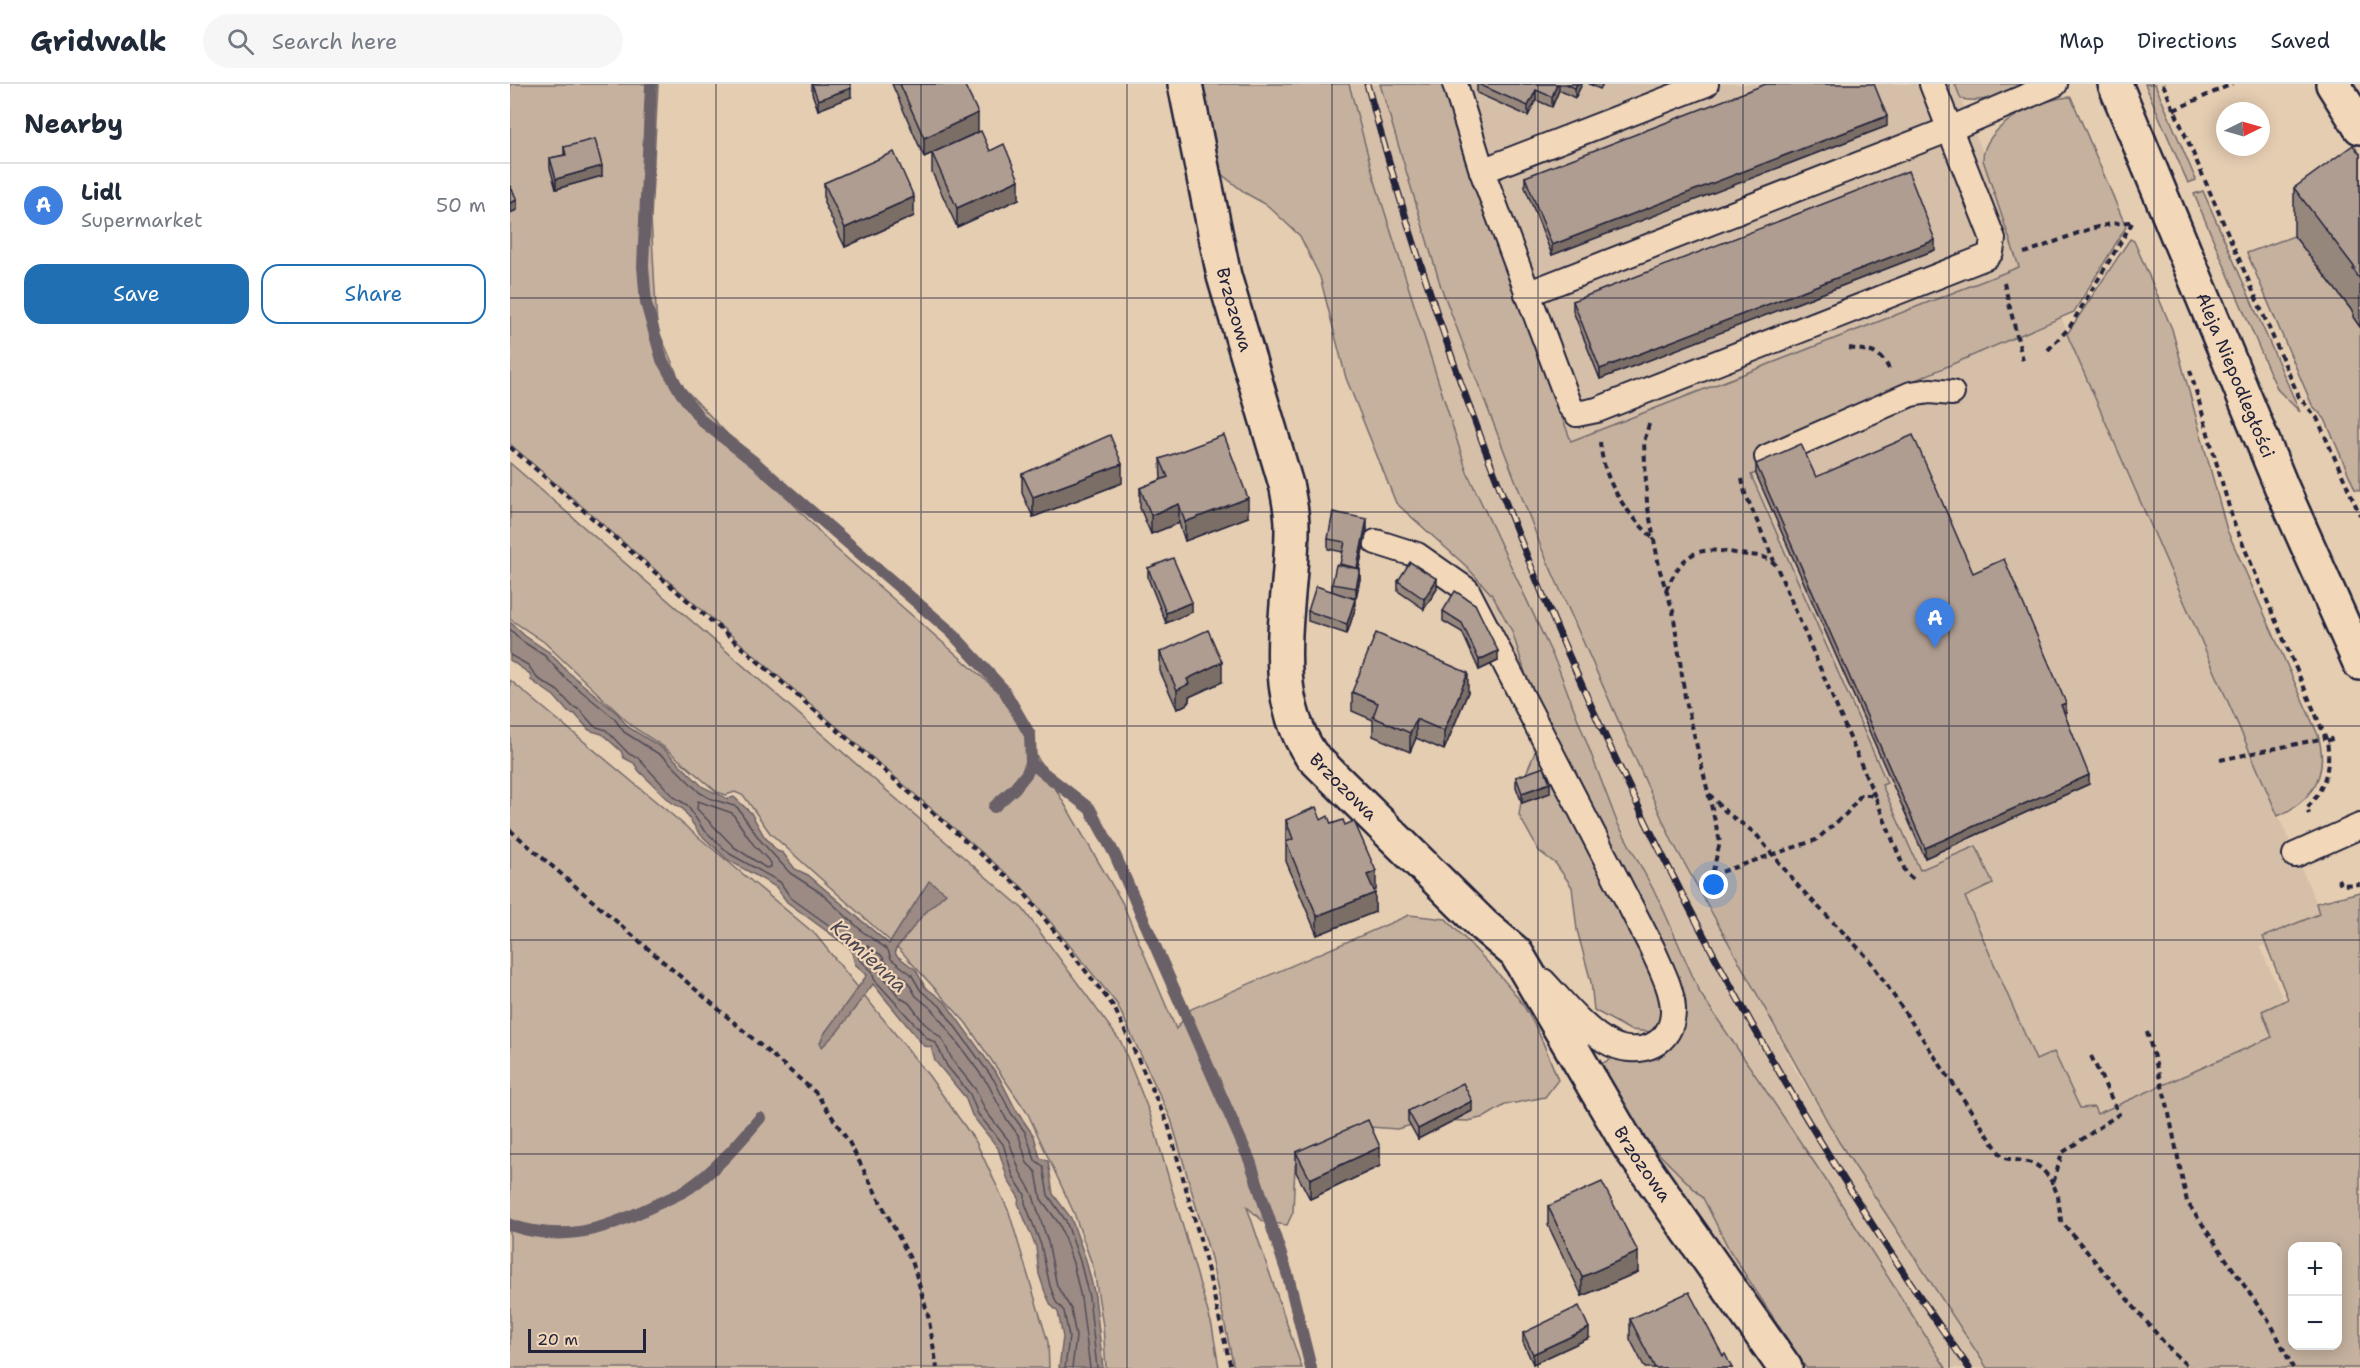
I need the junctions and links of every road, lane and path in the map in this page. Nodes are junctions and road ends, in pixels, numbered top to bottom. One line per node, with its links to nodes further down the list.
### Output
1 (1185, 84): 47 (street, Brzozowa)
2 (1454, 84): 13 (lane)
3 (1706, 84): 13 (lane)
4 (1932, 84): 12 (lane)
5 (2055, 84): 12 (lane)
6 (2115, 84): 33 (street, Aleja Niepodległości)
7 (2163, 84): 10 (path)
8 (2232, 84): 10 (path)
9 (2333, 84): 11 (street)
10 (2174, 110): 29 (path)
11 (2360, 127)
12 (1950, 129): 17 (lane); 18 (lane)
13 (1482, 171): 18 (lane)
14 (2128, 212): 15 (path)
15 (2133, 222): 16 (path); 17 (path); 20 (path)
16 (2137, 233)
17 (1991, 252): 19 (lane); 21 (path)
18 (1527, 294): 26 (lane)
19 (1799, 330): 23 (lane); 25 (path)
20 (2048, 350)
21 (2023, 361)
22 (2189, 364): 35 (path)
23 (1653, 388): 26 (lane); 30 (path)
24 (1952, 393): 25 (lane)
25 (1902, 397): 28 (lane)
26 (1597, 410): 30 (path)
27 (510, 447): 52 (path)
28 (1767, 457)
29 (2360, 515)
30 (1653, 538): 32 (path)
31 (1376, 542): 47 (lane)
32 (1666, 591): 37 (path); 38 (path)
33 (2360, 663)
34 (2334, 738): 35 (path)
35 (2326, 739): 36 (path); 39 (path)
36 (2220, 760)
37 (1709, 794): 42 (path); 42 (path)
38 (1876, 799): 42 (path); 45 (path)
39 (2310, 816)
40 (2360, 826): 43 (lane)
41 (510, 830): 51 (path)
42 (1773, 854): 50 (path)
43 (2295, 855)
44 (2338, 879): 46 (path)
45 (1914, 880)
46 (2360, 884)
47 (1516, 953): 53 (street, Brzozowa)
48 (2147, 1032): 55 (path)
49 (2091, 1056): 50 (path)
50 (2054, 1185): 54 (path)
51 (938, 1368)
52 (1231, 1368)
53 (1785, 1368)
54 (2190, 1368)
55 (2293, 1368)

